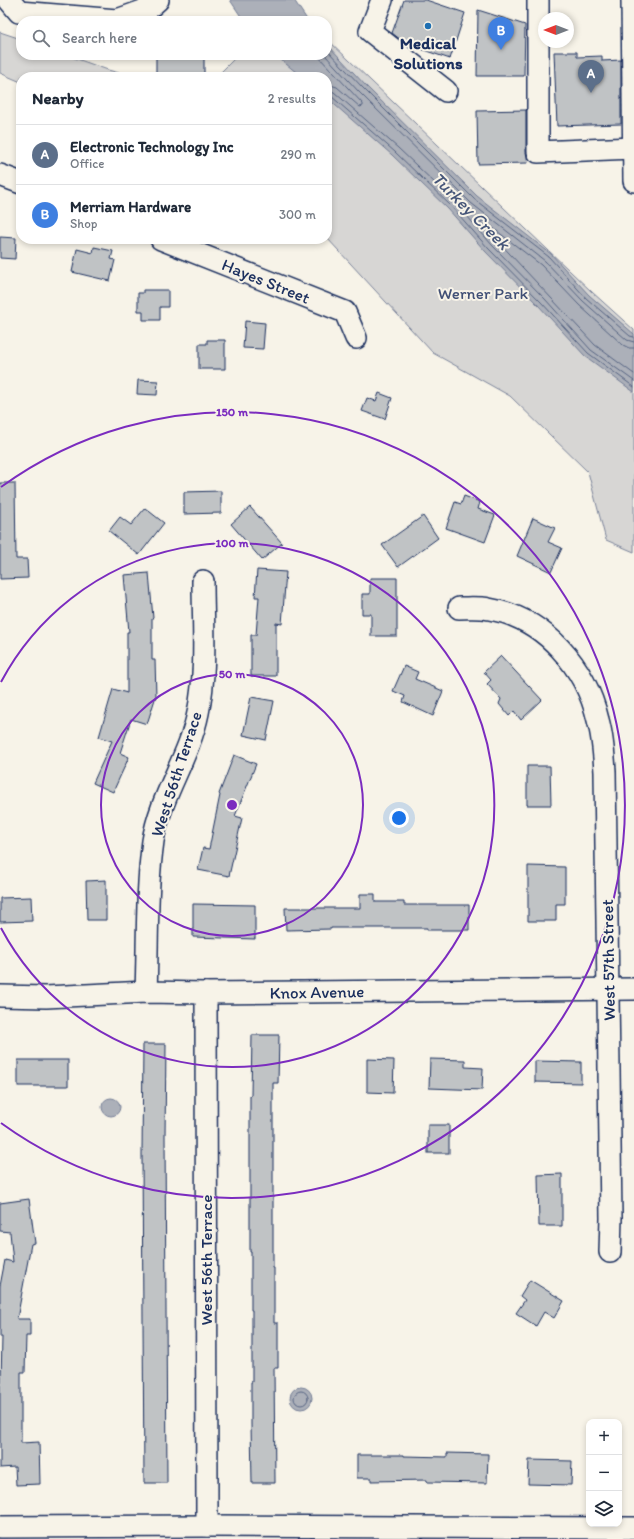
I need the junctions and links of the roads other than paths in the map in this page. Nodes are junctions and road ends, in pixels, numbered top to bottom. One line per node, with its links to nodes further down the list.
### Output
1 (9, 0): 6 (street)
2 (158, 0): 7 (street)
3 (382, 0): 8 (street)
4 (538, 0): 9 (street)
5 (632, 0): 9 (street)
6 (68, 16)
7 (128, 16)
8 (446, 90)
9 (634, 148): 12 (street)
10 (0, 175): 11 (street)
11 (16, 181)
12 (634, 181)
13 (174, 244): 14 (street, Hayes Street)
14 (356, 338)
15 (203, 580): 19 (street, West 56th Terrace)
16 (459, 608): 17 (street, West 57th Street)
17 (608, 989): 18 (street, Knox Avenue); 20 (street, Knox Avenue); 22 (street, West 57th Street)
18 (634, 990)
19 (146, 992): 20 (street, Knox Avenue); 21 (street, Knox Avenue)
20 (206, 993): 23 (street, West 56th Terrace)
21 (0, 996)
22 (610, 1252)
23 (206, 1526): 24 (street); 26 (street)
24 (0, 1528)
25 (634, 1528): 26 (street)
26 (349, 1533)

